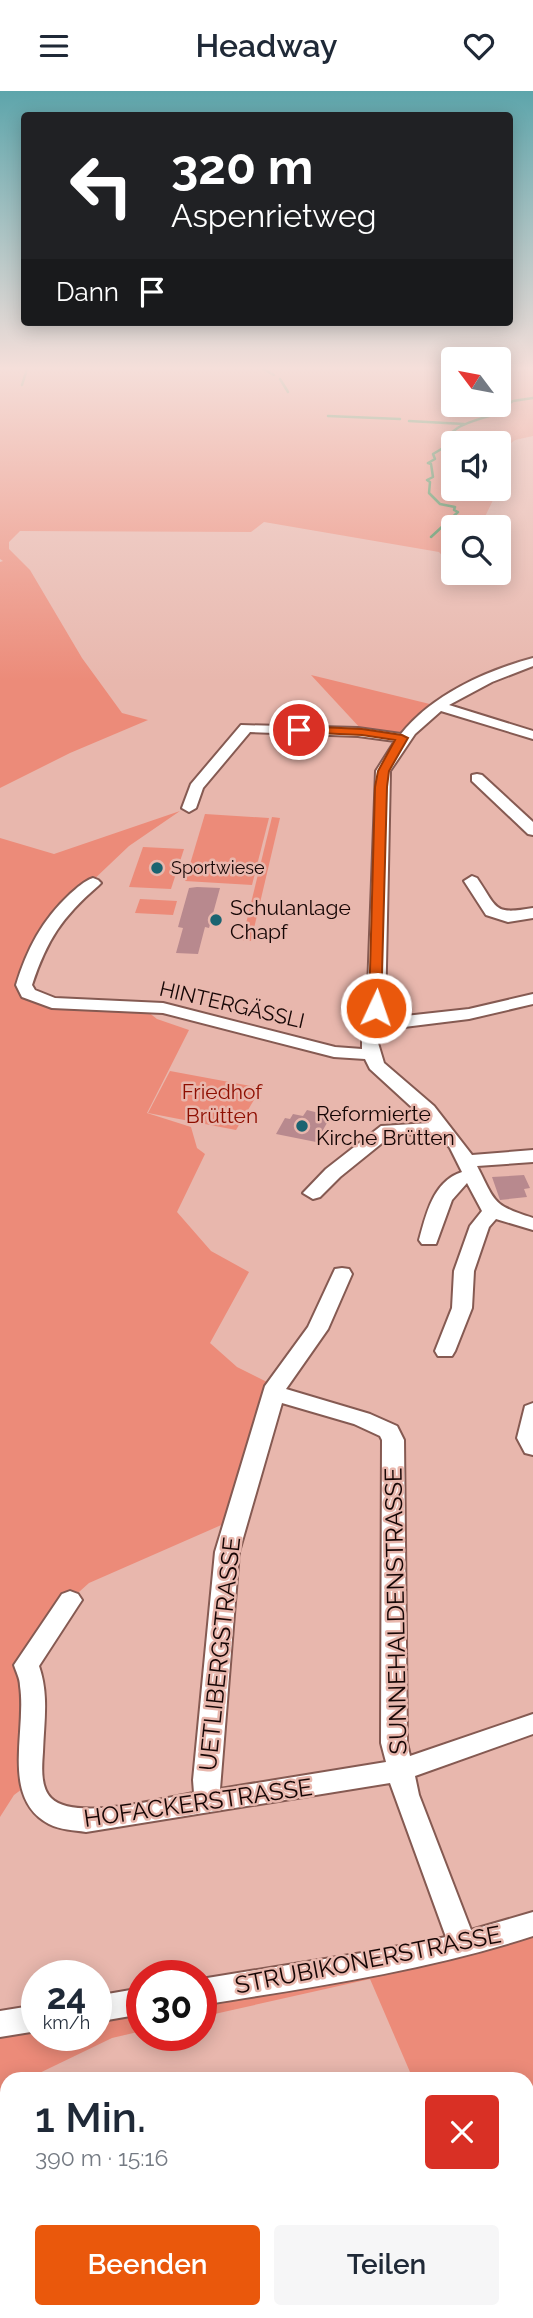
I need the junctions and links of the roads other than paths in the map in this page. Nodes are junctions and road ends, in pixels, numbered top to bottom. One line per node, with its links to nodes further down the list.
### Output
1 (533, 662): 2 (street)
2 (438, 706): 3 (street); 4 (street)
3 (533, 734)
4 (402, 738): 6 (street); 12 (street)
5 (477, 778): 7 (street)
6 (189, 808)
7 (533, 831)
8 (472, 881): 10 (street)
9 (93, 883): 13 (street, HINTERGÄSSLI)
10 (533, 913)
11 (533, 999): 12 (street)
12 (383, 1024): 13 (street)
13 (371, 1054): 14 (street)
14 (443, 1128): 16 (street); 17 (street)
15 (533, 1156): 16 (street)
16 (470, 1168): 18 (street); 20 (street)
17 (313, 1193)
18 (493, 1210): 19 (street); 22 (street)
19 (533, 1224)
20 (429, 1240)
21 (342, 1274): 23 (street, UETLIBERGSTRASSE)
22 (445, 1351)
23 (275, 1389): 28 (street, SUNNEHALDENSTRASSE); 29 (street, UETLIBERGSTRASSE)
24 (533, 1411): 25 (street)
25 (533, 1447)
26 (70, 1600): 29 (street, HOFACKERSTRASSE)
27 (533, 1724): 28 (street, HOFACKERSTRASSE)
28 (399, 1771): 29 (street, HOFACKERSTRASSE); 31 (street, SUNNEHALDENSTRASSE)
29 (208, 1802)
30 (533, 1924): 31 (street, STRUBIKONERSTRASSE)
31 (463, 1945): 32 (street, STRUBIKONERSTRASSE)
32 (217, 1989)
33 (21, 2021): 34 (street)
34 (0, 2024)

